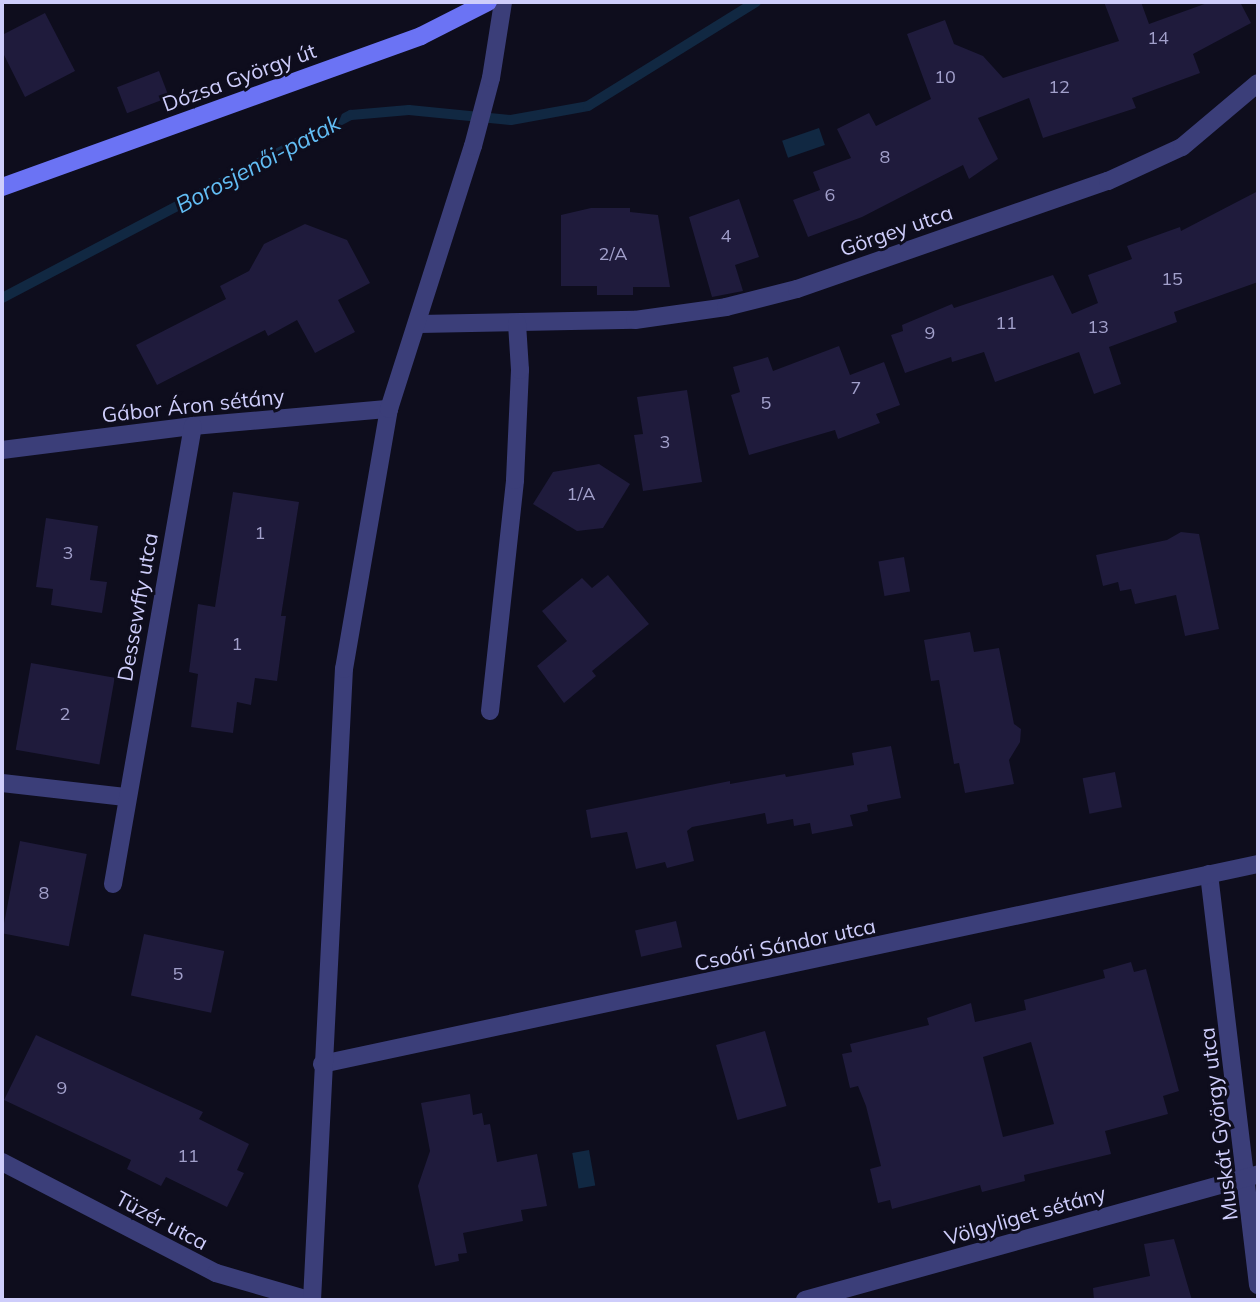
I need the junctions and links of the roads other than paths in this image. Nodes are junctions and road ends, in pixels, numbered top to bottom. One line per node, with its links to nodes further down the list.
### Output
1 (488, 2): 4 (main road, Dózsa György út)
2 (503, 2): 6 (street)
3 (1258, 83): 5 (street, Görgey utca)
4 (2, 187)
5 (517, 323): 6 (street, Görgey utca); 10 (street)
6 (419, 324): 7 (street)
7 (389, 409): 8 (street, Gábor Áron sétány); 16 (street)
8 (193, 425): 9 (street, Gábor Áron sétány); 12 (street, Dessewffy utca)
9 (2, 450)
10 (490, 711)
11 (2, 783): 12 (street)
12 (125, 797): 15 (street, Dessewffy utca)
13 (1258, 864): 14 (street, Csoóri Sándor utca)
14 (1209, 874): 16 (street, Csoóri Sándor utca); 18 (street, Muskát György utca)
15 (113, 884)
16 (322, 1064): 20 (street)
17 (2, 1162): 20 (street, Tüzér utca)
18 (1253, 1175): 19 (street, Muskát György utca); 21 (street, Völgyliget sétány)
19 (1258, 1285)
20 (311, 1300)
21 (805, 1300)

